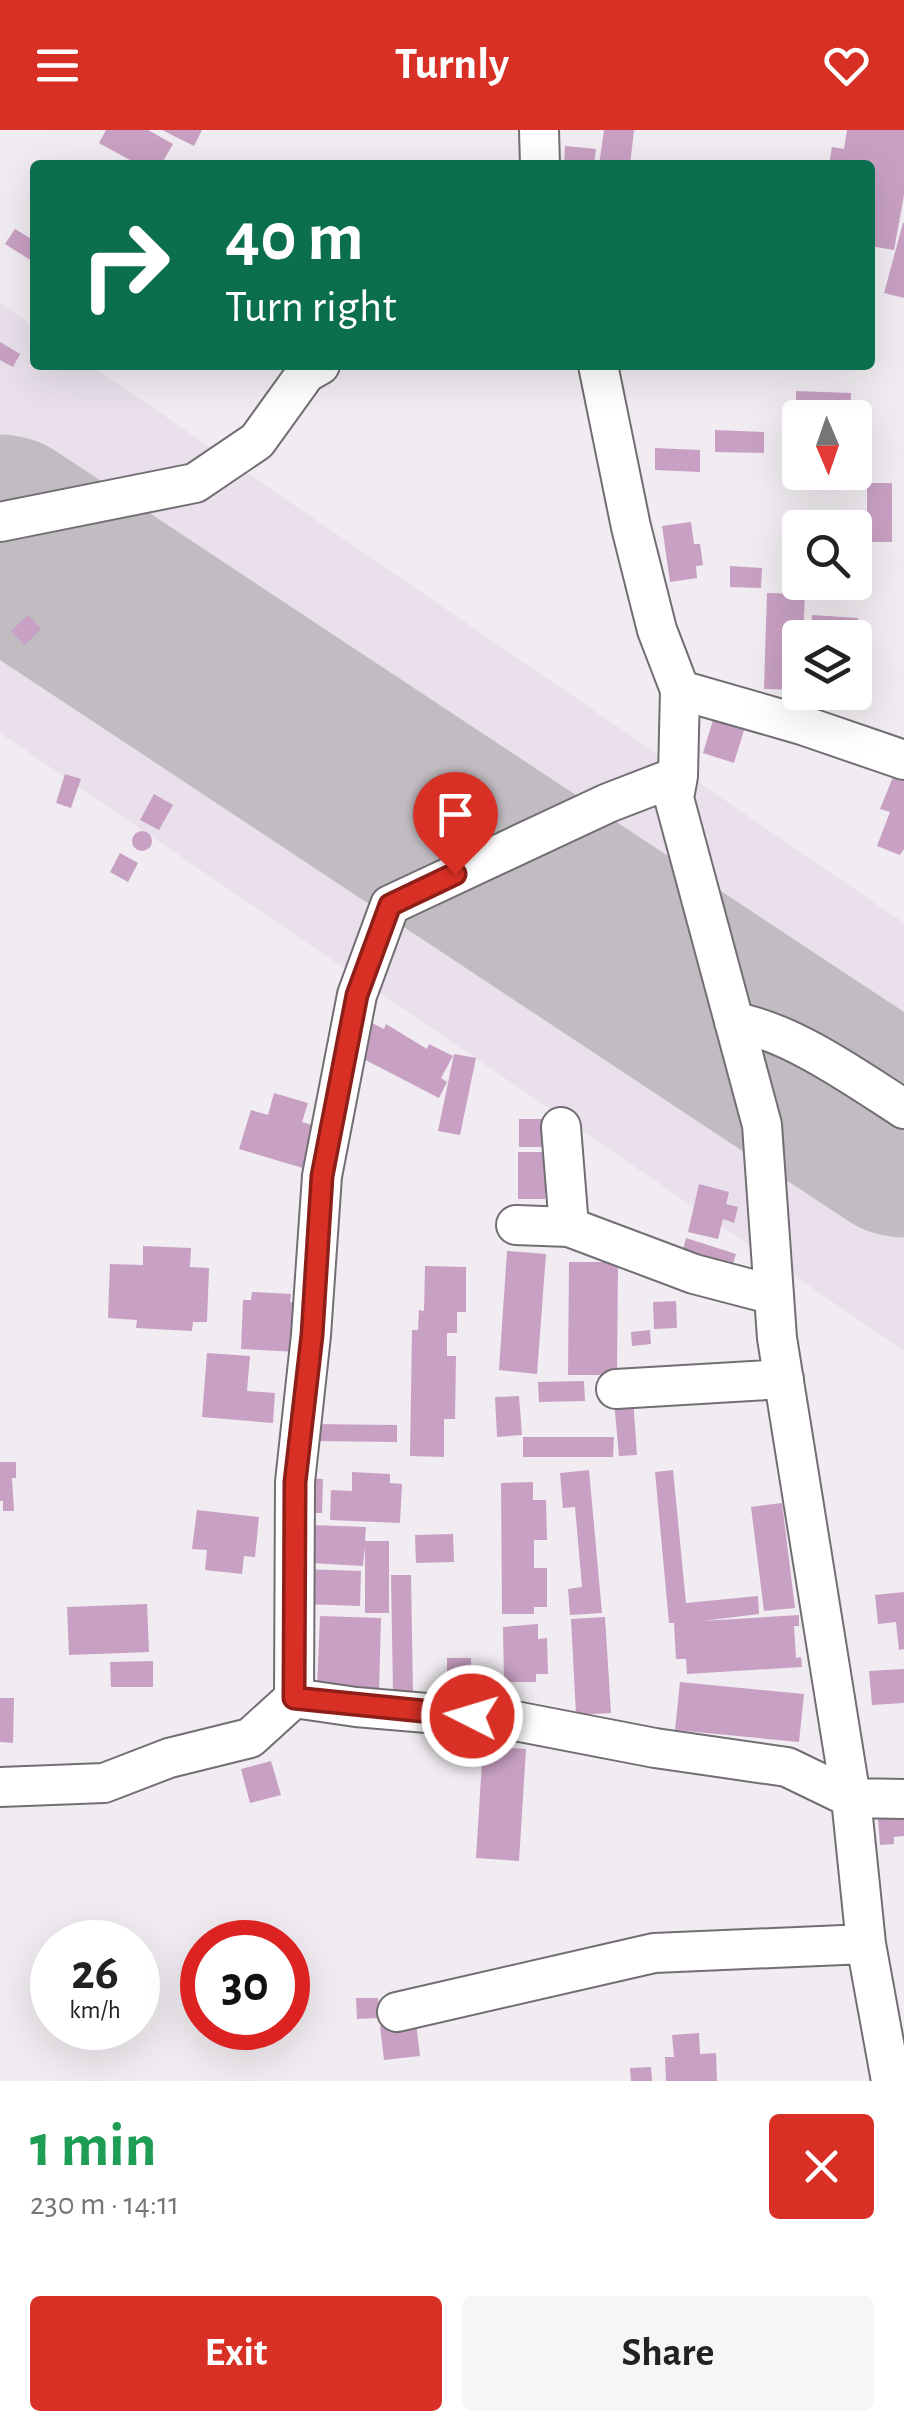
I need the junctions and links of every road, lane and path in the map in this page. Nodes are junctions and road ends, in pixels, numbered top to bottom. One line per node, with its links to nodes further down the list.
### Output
1 (540, 130): 2 (street)
2 (540, 160)
3 (311, 370): 5 (street)
4 (599, 370): 6 (street)
5 (0, 522)
6 (680, 690): 7 (street); 8 (street)
7 (904, 760)
8 (678, 776): 9 (street); 17 (street)
9 (734, 1022): 10 (street); 14 (street)
10 (904, 1108)
11 (562, 1127): 13 (street)
12 (516, 1224): 13 (street)
13 (569, 1227): 14 (street)
14 (774, 1294): 15 (street)
15 (784, 1379): 16 (street); 19 (street)
16 (616, 1389)
17 (294, 1698): 18 (street); 19 (street)
18 (0, 1787)
19 (851, 1798): 20 (street); 21 (street)
20 (904, 1799)
21 (866, 1944): 22 (street); 23 (street)
22 (397, 2012)
23 (890, 2081)

